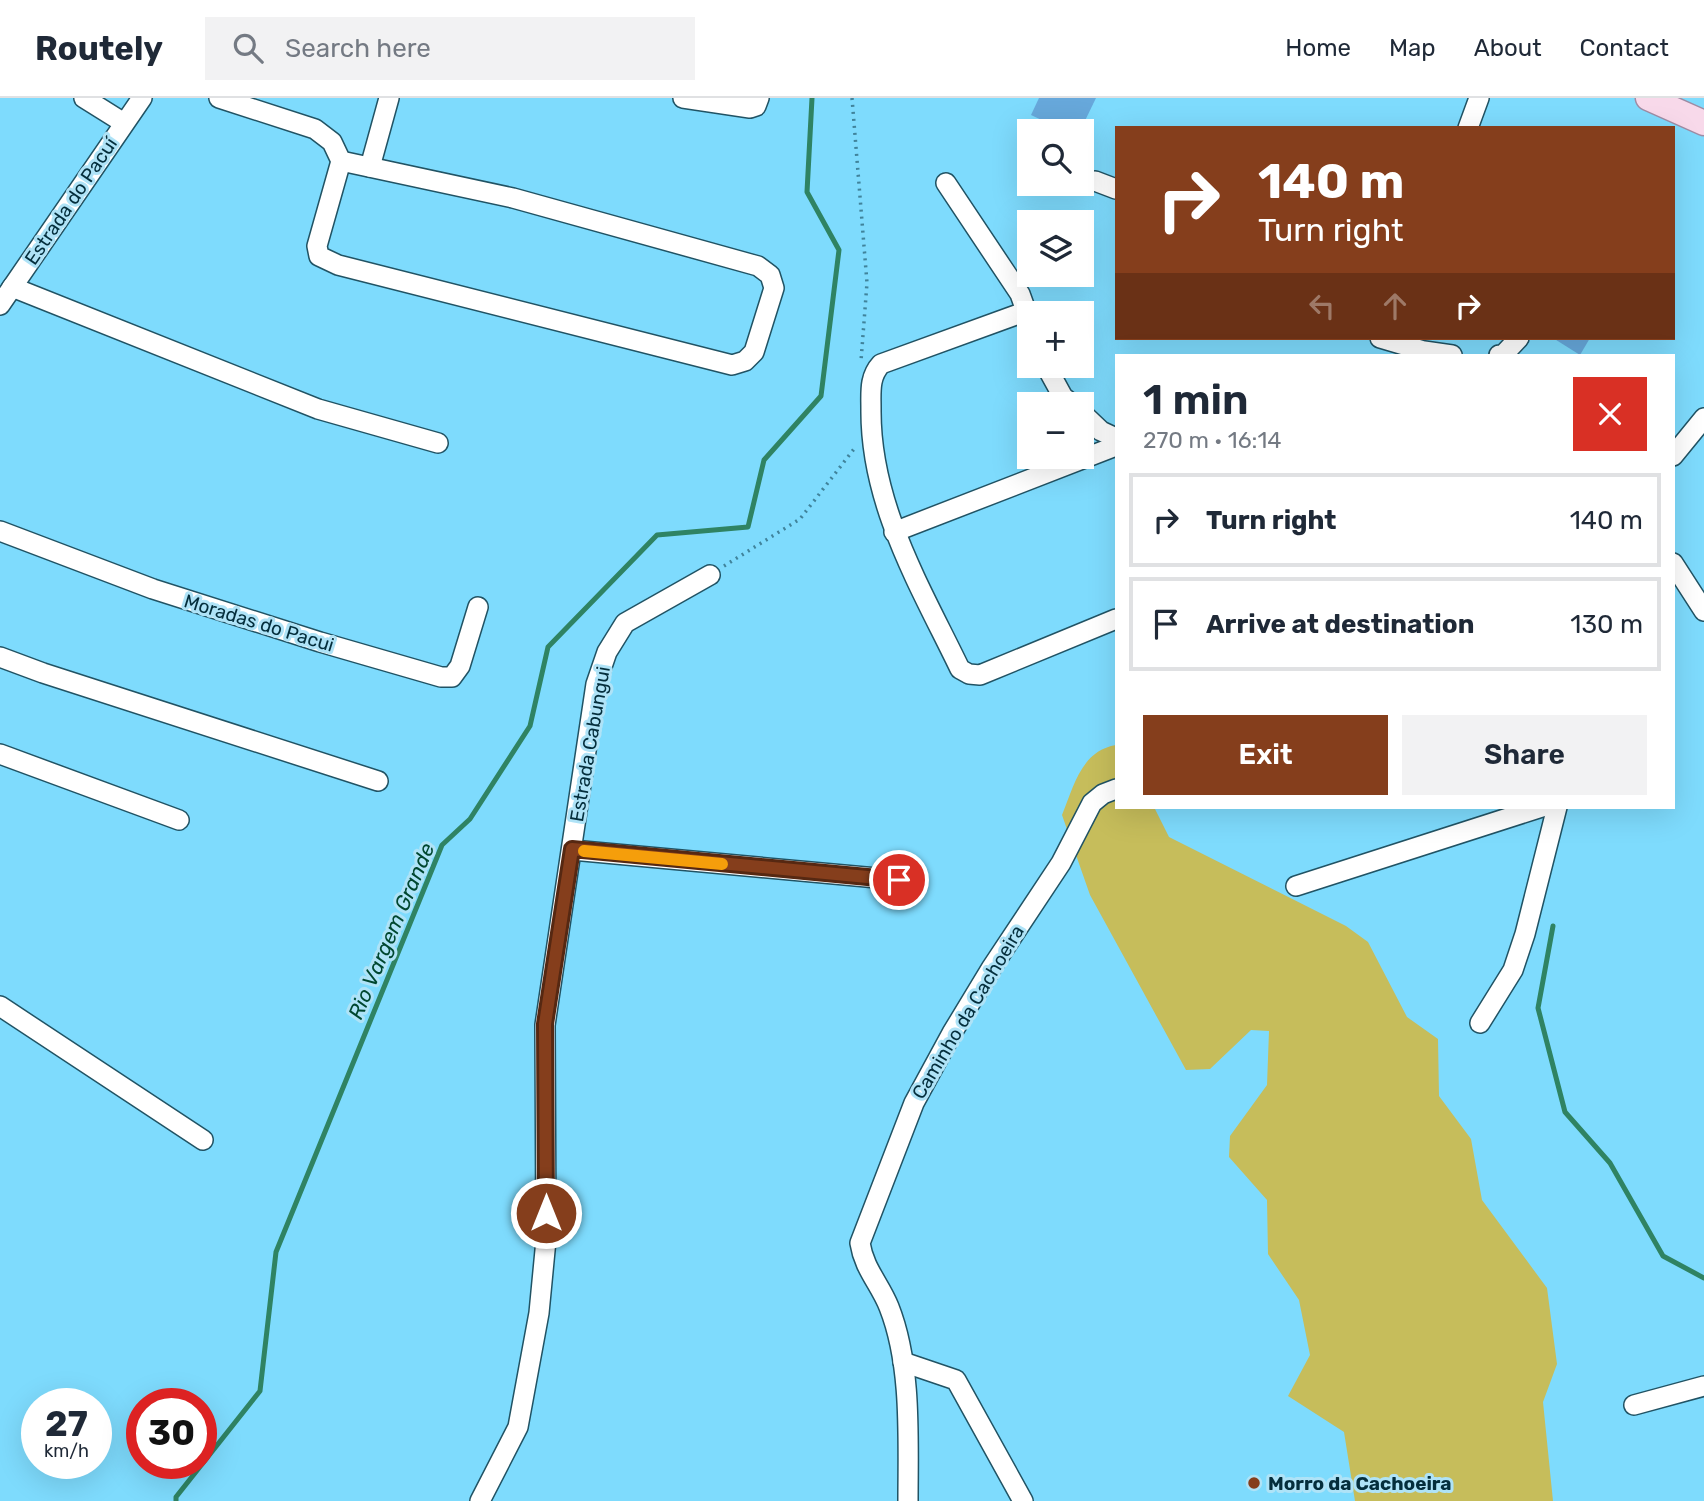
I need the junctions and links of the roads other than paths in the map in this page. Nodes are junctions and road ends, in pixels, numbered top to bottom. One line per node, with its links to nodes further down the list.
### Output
1 (84, 98): 9 (street)
2 (142, 98): 9 (street, Estrada do Pacuí)
3 (219, 98): 12 (street)
4 (389, 98): 13 (street)
5 (683, 98): 6 (street)
6 (759, 98)
7 (1479, 98): 11 (street)
8 (1648, 98): 10 (main road)
9 (124, 123): 17 (street, Estrada do Pacuí)
10 (1704, 123)
11 (1469, 126)
12 (341, 161): 13 (street); 13 (street)
13 (370, 167)
14 (1095, 181): 16 (street)
15 (946, 184): 18 (street)
16 (1115, 189)
17 (12, 287): 19 (street, Estrada do Pacuí); 28 (street)
18 (1023, 301)
19 (0, 305)
20 (1017, 319): 32 (street)
21 (1387, 340): 23 (street)
22 (1516, 340): 24 (street)
23 (1445, 354)
24 (1504, 354)
25 (1703, 423): 30 (street)
26 (1094, 424): 27 (street)
27 (1115, 438)
28 (438, 443)
29 (1115, 446): 32 (street)
30 (1675, 454)
31 (0, 531): 35 (street, Moradas do Pacui)
32 (894, 532): 37 (street)
33 (1675, 566): 36 (street)
34 (710, 575): 45 (street, Estrada Cabungui)
35 (478, 607)
36 (1704, 611)
37 (1115, 619)
38 (0, 657): 40 (street)
39 (0, 754): 44 (street)
40 (378, 781)
41 (1115, 789): 51 (street, Caminho da Cachoeira)
42 (1536, 809): 47 (street)
43 (1556, 809): 49 (street)
44 (179, 820)
45 (572, 849): 46 (street); 54 (street, Estrada Cabungui)
46 (899, 880)
47 (1296, 886)
48 (0, 1006): 50 (street)
49 (1480, 1023)
50 (203, 1140)
51 (903, 1362): 55 (street, Caminho da Cachoeira); 56 (street)
52 (1704, 1386): 53 (street)
53 (1634, 1405)
54 (480, 1501)
55 (908, 1501)
56 (1023, 1501)

